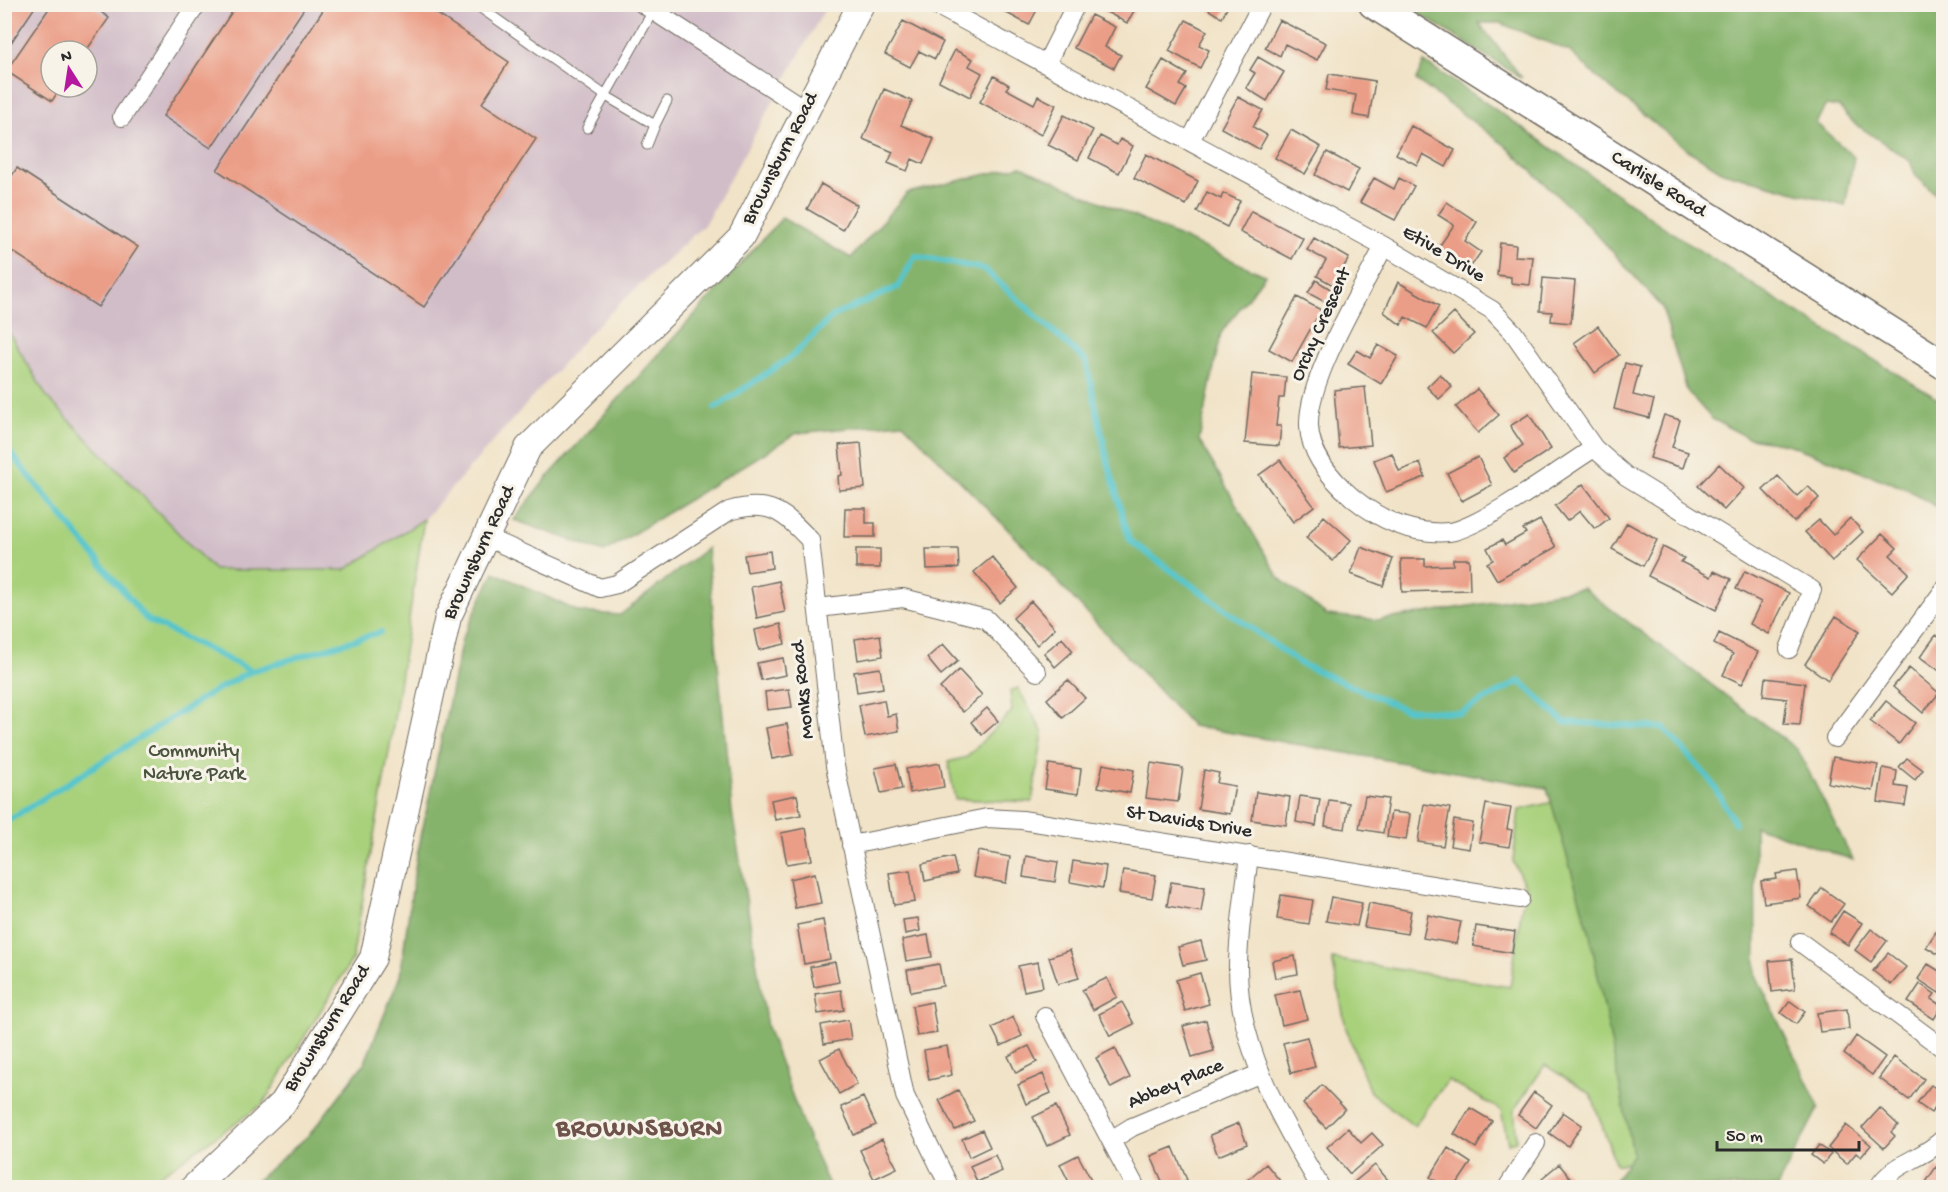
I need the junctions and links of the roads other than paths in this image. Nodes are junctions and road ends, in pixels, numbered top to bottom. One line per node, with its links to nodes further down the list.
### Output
1 (197, 4): 13 (street)
2 (475, 4): 10 (lane)
3 (861, 4): 12 (main road, Brownsburn Road)
4 (934, 4): 9 (street, Etive Drive)
5 (1076, 4): 9 (street)
6 (1262, 4): 16 (street)
7 (1373, 4): 19 (main road, Carlisle Road)
8 (648, 8): 10 (lane); 12 (street)
9 (1046, 64): 16 (street, Etive Drive)
10 (606, 96): 14 (lane); 15 (lane)
11 (668, 101): 14 (lane)
12 (806, 110): 21 (main road, Brownsburn Road)
13 (122, 117)
14 (656, 124): 17 (lane)
15 (587, 128)
16 (1190, 141): 18 (street, Etive Drive)
17 (647, 145)
18 (1384, 246): 20 (street, Etive Drive); 20 (street, Orchy Crescent)
19 (1944, 365)
20 (1594, 448): 24 (street, Etive Drive)
21 (486, 537): 23 (street, Monks Road); 37 (main road, Brownsburn Road)
22 (1944, 590): 26 (street)
23 (818, 608): 25 (street); 27 (street, Monks Road)
24 (1789, 650)
25 (1037, 672)
26 (1836, 738)
27 (851, 845): 28 (street, St Davids Drive); 38 (street, Monks Road)
28 (1249, 855): 29 (street, St Davids Drive); 33 (street)
29 (1520, 899)
30 (1800, 942): 32 (street)
31 (1045, 1016): 35 (street)
32 (1943, 1047)
33 (1259, 1074): 35 (street, Abbey Place); 40 (street)
34 (1944, 1138): 42 (street)
35 (1111, 1140): 39 (street)
36 (1536, 1143): 41 (street)
37 (194, 1188)
38 (950, 1188)
39 (1136, 1188)
40 (1321, 1188)
41 (1507, 1188)
42 (1878, 1188)

